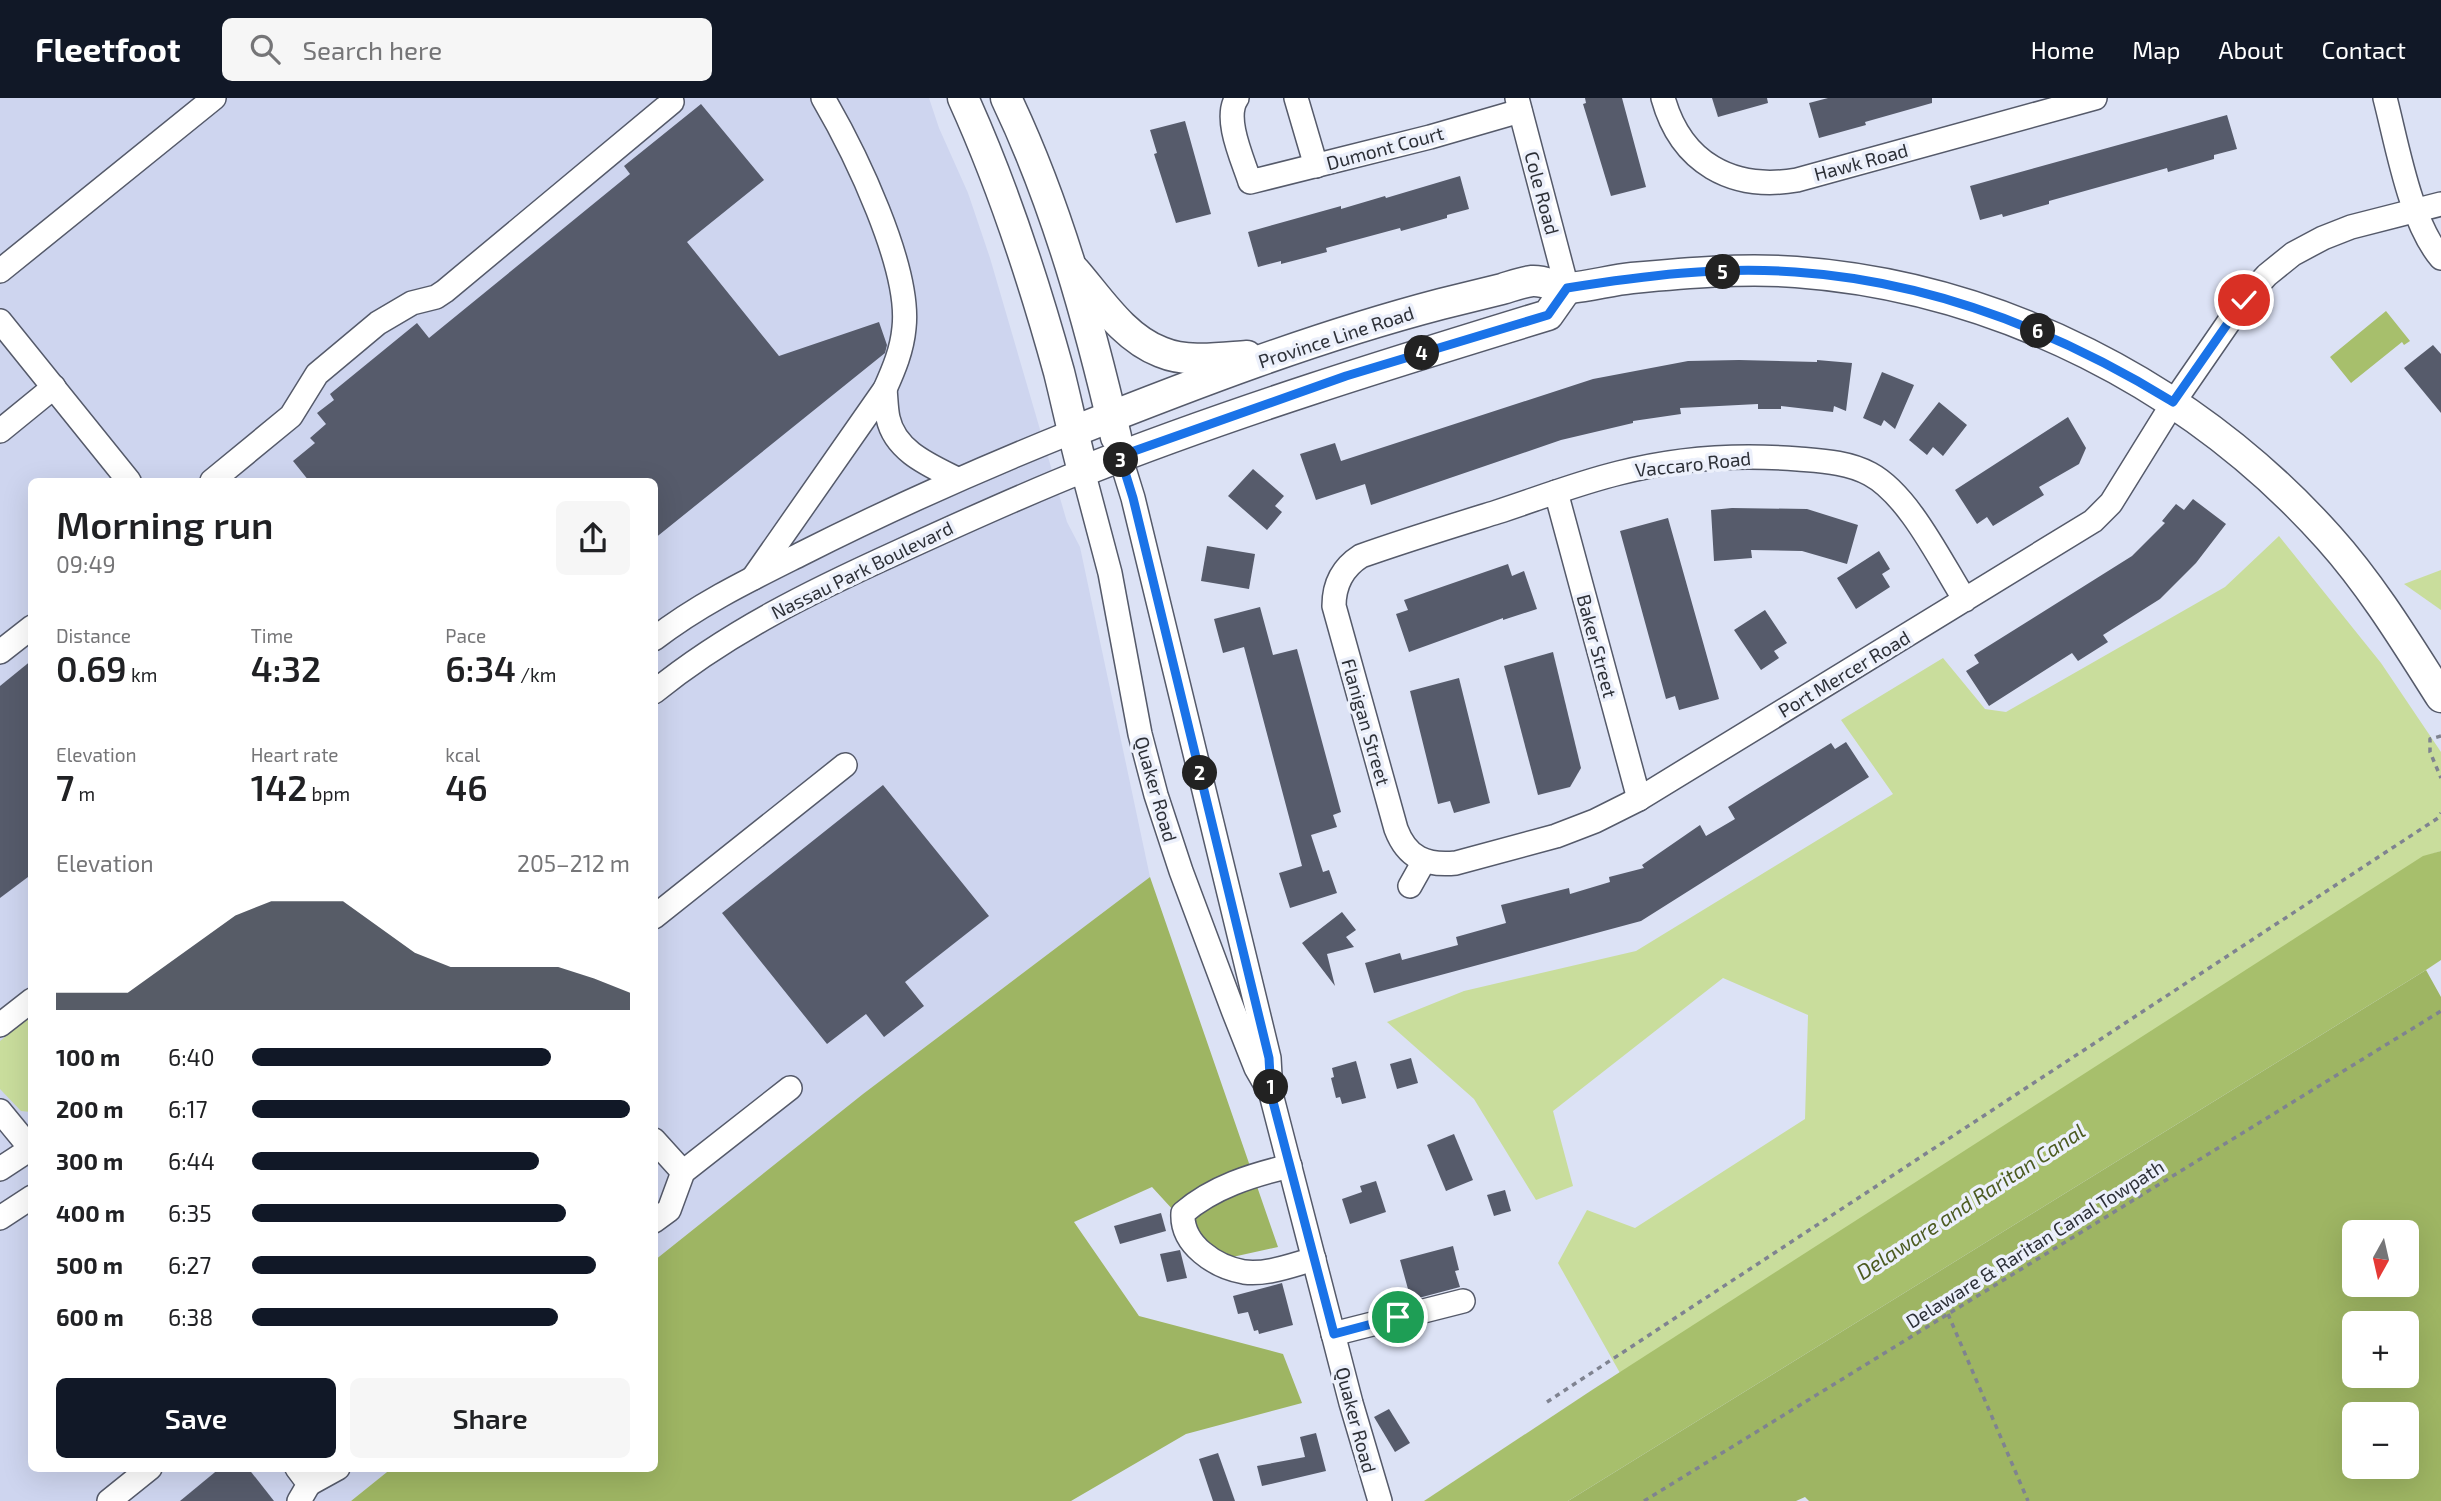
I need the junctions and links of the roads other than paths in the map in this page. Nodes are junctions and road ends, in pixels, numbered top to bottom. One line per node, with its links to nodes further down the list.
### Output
1 (214, 98): 17 (street)
2 (670, 98): 30 (street)
3 (823, 98): 22 (street)
4 (963, 98): 26 (main road)
5 (1006, 98): 16 (main road)
6 (1237, 98): 12 (street, Dumont Court)
7 (1296, 98): 12 (street)
8 (1663, 98): 9 (street, Hawk Road)
9 (2095, 98)
10 (2385, 98): 14 (street)
11 (1518, 105): 12 (street, Dumont Court); 18 (street, Cole Road)
12 (1316, 166)
13 (2441, 204): 14 (street, Port Mercer Road)
14 (2415, 211): 15 (street); 23 (street, Port Mercer Road)
15 (2441, 258)
16 (1071, 265): 20 (main road); 24 (main road)
17 (0, 271)
18 (1567, 288): 20 (main road, Province Line Road); 23 (main road, Province Line Road); 27 (main road)
19 (0, 321): 21 (street)
20 (1280, 353): 24 (main road, Province Line Road)
21 (54, 387): 25 (street); 29 (street)
22 (885, 389): 31 (street); 34 (street)
23 (2173, 402): 35 (street, Port Mercer Road); 40 (main road, Province Line Road)
24 (1111, 417): 26 (main road, Province Line Road); 27 (main road)
25 (0, 431)
26 (1072, 432): 28 (main road); 31 (street)
27 (1120, 456): 28 (main road); 49 (street, Quaker Road)
28 (1083, 471): 39 (street, Nassau Park Boulevard); 49 (street, Quaker Road)
29 (127, 478)
30 (216, 478)
31 (957, 479): 34 (street)
32 (1556, 492): 33 (street, Vaccaro Road); 35 (street, Vaccaro Road); 42 (street, Baker Street)
33 (1367, 554): 43 (street, Flanigan Street)
34 (753, 578): 37 (street)
35 (1965, 600): 42 (street, Port Mercer Road)
36 (28, 630): 38 (street)
37 (658, 636)
38 (0, 652)
39 (658, 689)
40 (2441, 697)
41 (845, 765): 45 (street)
42 (1639, 799): 43 (street, Port Mercer Road)
43 (1424, 861): 44 (street)
44 (1410, 886)
45 (658, 914)
46 (28, 1003): 47 (street)
47 (0, 1025)
48 (790, 1088): 56 (street)
49 (1271, 1094): 54 (street, Quaker Road)
50 (0, 1111): 51 (street)
51 (28, 1145)
52 (658, 1145): 56 (street)
53 (28, 1151): 55 (street)
54 (1290, 1166): 60 (street, Quaker Road); 60 (street)
55 (0, 1169)
56 (682, 1172): 59 (street)
57 (28, 1200): 58 (street)
58 (0, 1218)
59 (658, 1219)
60 (1314, 1259): 62 (street, Quaker Road)
61 (1463, 1301): 62 (street)
62 (1334, 1334): 67 (street, Quaker Road)
63 (145, 1472): 66 (street)
64 (329, 1472): 65 (street)
65 (302, 1484)
66 (109, 1501)
67 (1380, 1501)

